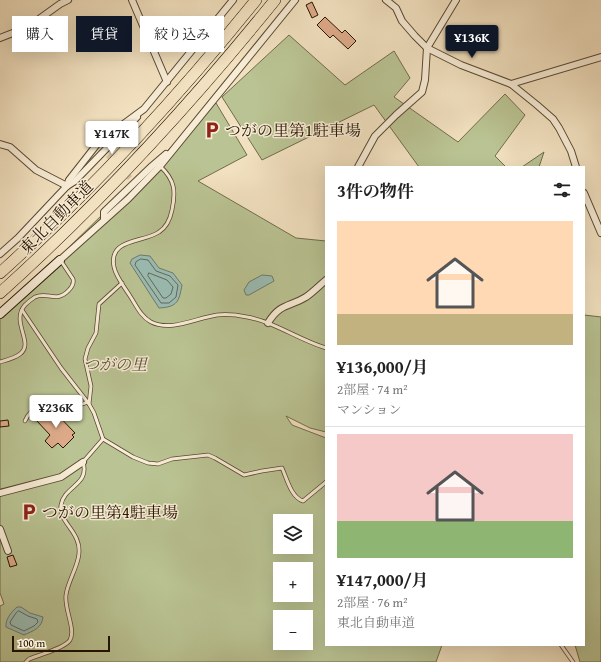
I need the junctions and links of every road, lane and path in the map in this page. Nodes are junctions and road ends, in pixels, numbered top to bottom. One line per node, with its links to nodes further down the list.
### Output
1 (68, 0): 9 (street)
2 (132, 0): 12 (street)
3 (256, 0): 26 (highway, 東北自動車道)
4 (275, 0): 29 (highway, 東北自動車道)
5 (295, 0): 16 (street)
6 (386, 0): 10 (street)
7 (456, 0): 10 (street)
8 (230, 1): 12 (street)
9 (0, 38)
10 (427, 48): 13 (street); 18 (street)
11 (601, 57): 13 (street)
12 (167, 82): 14 (street)
13 (510, 84): 19 (street)
14 (144, 109): 20 (street); 20 (street)
15 (0, 144): 20 (street)
16 (176, 146): 17 (street); 22 (street)
17 (160, 166): 22 (street); 28 (lane)
18 (359, 166)
19 (576, 166)
20 (67, 186): 24 (street)
21 (585, 195): 23 (street)
22 (104, 220): 25 (street)
23 (601, 233)
24 (0, 254)
25 (60, 260): 30 (lane); 31 (street)
26 (0, 273)
27 (325, 281): 32 (street)
28 (122, 283): 32 (lane); 35 (lane)
29 (0, 293)
30 (22, 310): 34 (lane); 35 (lane)
31 (0, 314)
32 (268, 323): 33 (lane)
33 (325, 348)
34 (0, 362)
35 (88, 403): 36 (lane); 37 (lane)
36 (25, 421)
37 (103, 439): 38 (lane); 39 (lane)
38 (83, 462): 40 (street); 44 (lane)
39 (325, 483)
40 (0, 493)
41 (0, 529): 42 (street)
42 (8, 551)
43 (562, 646): 45 (lane)
44 (26, 662)
45 (573, 662)

